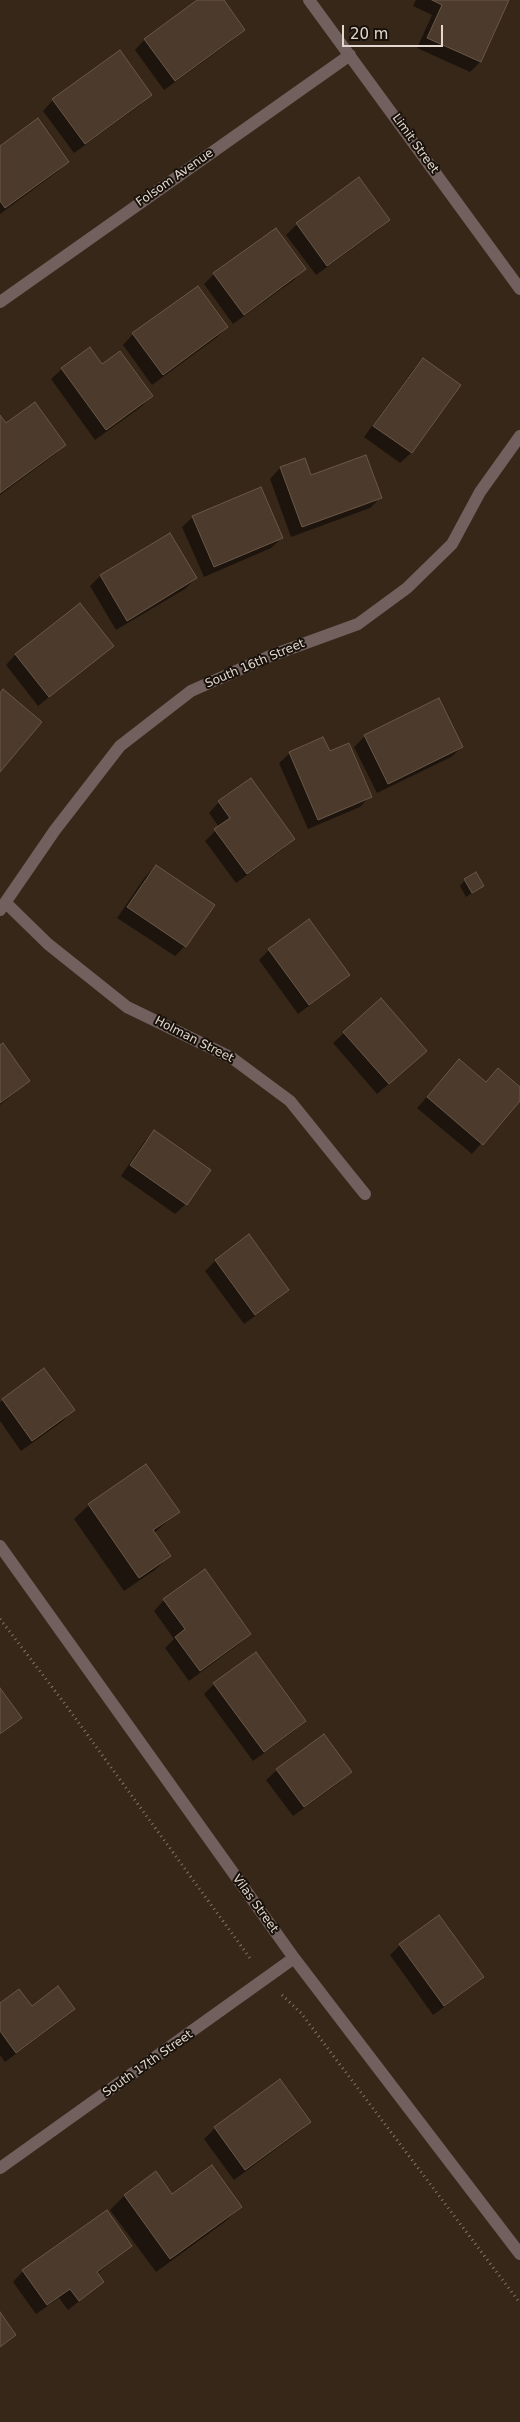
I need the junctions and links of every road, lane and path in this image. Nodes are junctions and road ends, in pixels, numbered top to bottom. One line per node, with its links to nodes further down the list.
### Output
1 (309, 0): 2 (street, Limit Street)
2 (350, 55): 3 (street, Limit Street); 4 (street, Folsom Avenue)
3 (520, 289)
4 (0, 302)
5 (520, 436): 6 (street, South 16th Street)
6 (3, 906): 7 (street, Holman Street)
7 (365, 1194)
8 (0, 1548): 9 (street, Vilas Street)
9 (294, 1958): 10 (street, South 17th Street); 11 (street, Vilas Street)
10 (0, 2168)
11 (520, 2254)

